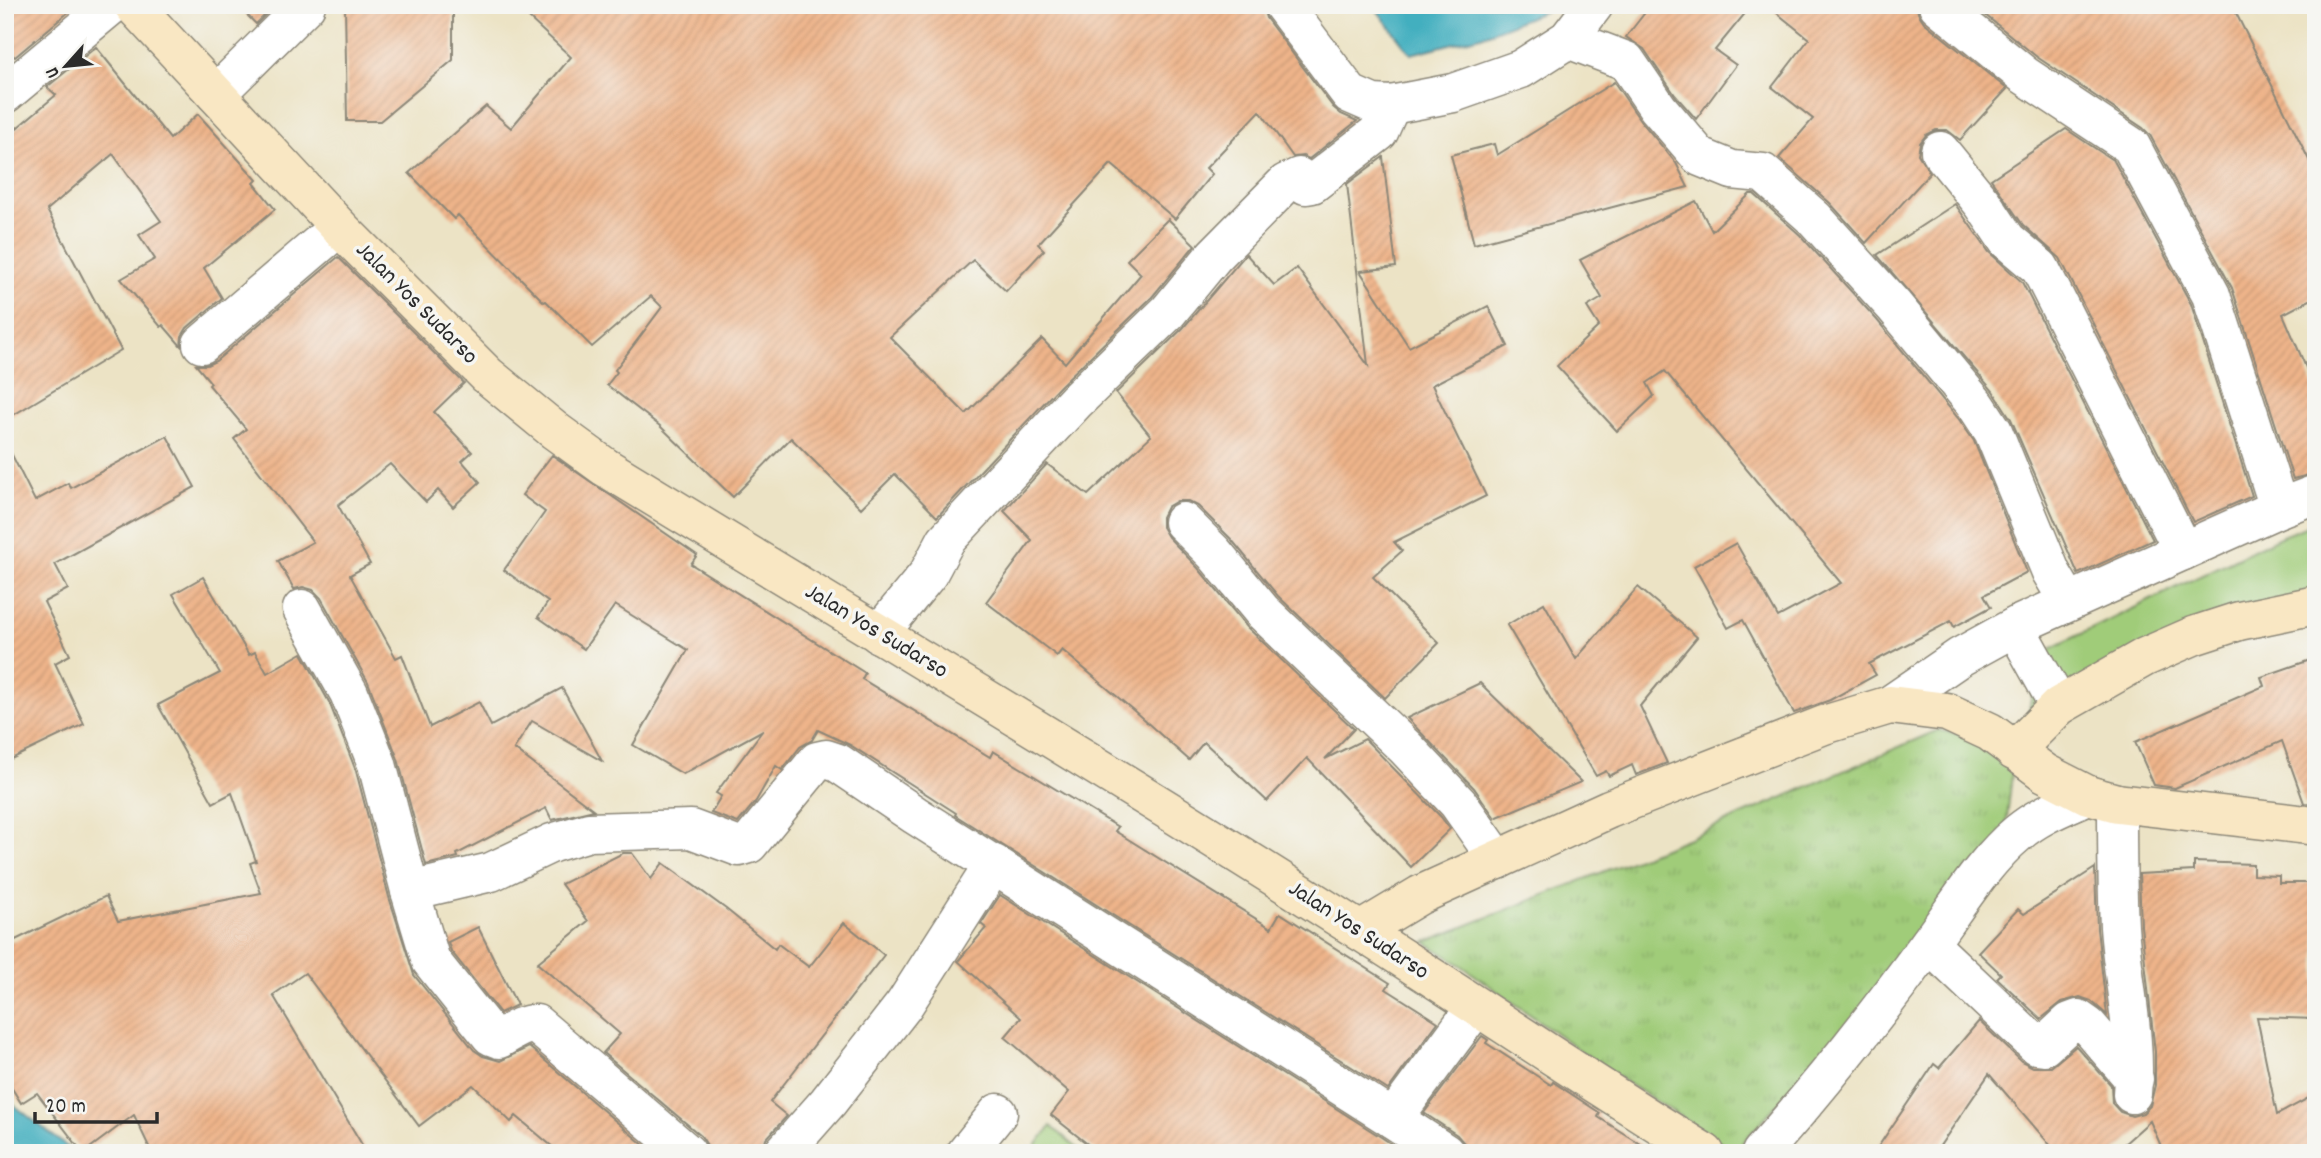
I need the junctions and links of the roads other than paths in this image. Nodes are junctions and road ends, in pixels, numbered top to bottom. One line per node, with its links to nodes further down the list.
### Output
1 (112, 5): 8 (street)
2 (132, 5): 9 (street, Jalan Yos Sudarso)
3 (306, 5): 9 (street)
4 (1283, 5): 10 (street)
5 (1594, 5): 7 (street)
6 (1938, 5): 15 (street)
7 (1568, 39): 10 (street); 18 (street)
8 (12, 77)
9 (216, 94): 12 (street, Jalan Yos Sudarso)
10 (1391, 105): 22 (street)
11 (1940, 151): 17 (street)
12 (339, 227): 13 (street); 22 (street, Jalan Yos Sudarso)
13 (202, 344)
14 (2316, 494): 15 (street)
15 (2279, 508): 17 (street)
16 (1183, 522): 28 (street)
17 (2183, 551): 18 (street)
18 (2068, 601): 21 (street)
19 (2316, 605): 24 (street)
20 (302, 609): 30 (street)
21 (2015, 627): 23 (street); 24 (street)
22 (879, 634): 31 (street, Jalan Yos Sudarso)
23 (1890, 705): 25 (street); 28 (street)
24 (2059, 706): 25 (street)
25 (2014, 751): 26 (street)
26 (2102, 799): 27 (street); 32 (street); 32 (street)
27 (2316, 826)
28 (1498, 860): 31 (street)
29 (994, 864): 30 (street); 35 (street); 37 (street)
30 (410, 891): 36 (street)
31 (1360, 931): 33 (street, Jalan Yos Sudarso)
32 (1929, 944): 41 (street)
33 (1476, 1007): 35 (street); 40 (street, Jalan Yos Sudarso)
34 (998, 1113): 38 (street)
35 (1393, 1119): 39 (street)
36 (687, 1153)
37 (783, 1153)
38 (966, 1153)
39 (1445, 1153)
40 (1705, 1153)
41 (1762, 1153)

